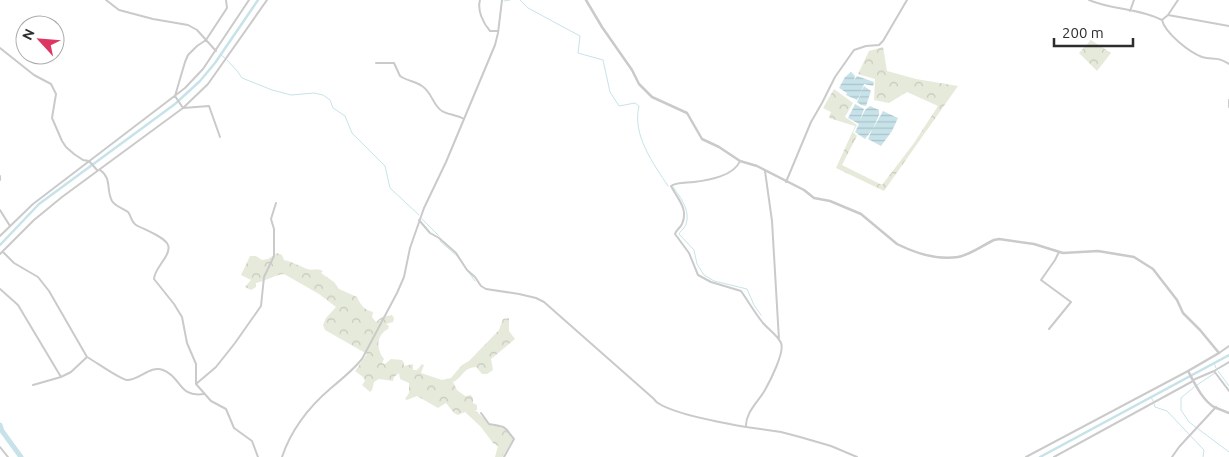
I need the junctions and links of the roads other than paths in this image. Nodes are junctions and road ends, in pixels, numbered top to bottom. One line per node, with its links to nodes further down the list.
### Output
1 (106, 0): 17 (street)
2 (226, 0): 17 (street)
3 (249, 0): 19 (street)
4 (267, 0): 24 (street)
5 (480, 0): 16 (street)
6 (502, 0): 16 (street)
7 (586, 0): 29 (street)
8 (907, 0): 34 (street)
9 (1089, 0): 12 (street)
10 (1134, 0): 12 (street)
11 (1178, 0): 13 (street)
12 (1130, 10): 14 (street)
13 (1168, 14): 14 (street); 15 (street)
14 (1162, 20): 21 (street)
15 (1229, 26)
16 (498, 31): 26 (street)
17 (206, 40): 19 (street); 22 (street)
18 (0, 48): 28 (street)
19 (216, 51): 22 (street)
20 (376, 63): 26 (street)
21 (1229, 64)
22 (176, 98): 24 (street); 28 (street)
23 (1229, 100): 25 (street)
24 (182, 107): 27 (street); 30 (street)
25 (1229, 107)
26 (464, 119): 37 (street)
27 (220, 138)
28 (89, 161): 30 (street); 38 (street)
29 (740, 161): 31 (street); 45 (street)
30 (99, 170): 40 (street); 54 (street)
31 (765, 170): 34 (street); 45 (street)
32 (0, 176): 33 (street)
33 (0, 180)
34 (786, 182): 41 (street)
35 (276, 203): 54 (street)
36 (0, 210): 38 (street)
37 (419, 220): 61 (street); 65 (street)
38 (10, 226): 39 (street)
39 (0, 236)
40 (3, 252): 42 (street); 48 (street)
41 (1059, 252): 44 (street); 47 (street)
42 (0, 254)
43 (0, 289): 52 (street)
44 (1049, 329)
45 (779, 340): 61 (street)
46 (1229, 346): 47 (street)
47 (1219, 353): 51 (street)
48 (87, 357): 52 (street); 57 (street)
49 (1229, 362): 50 (street)
50 (1214, 371): 53 (street); 56 (street)
51 (1189, 372): 53 (street); 68 (street)
52 (61, 377): 55 (street)
53 (1193, 379): 58 (street); 69 (street)
54 (196, 384): 57 (street)
55 (34, 385)
56 (1229, 391)
57 (204, 394): 64 (street)
58 (1216, 407): 60 (street); 70 (street)
59 (481, 413): 66 (street)
60 (1229, 413)
61 (746, 427): 67 (street)
62 (0, 447): 63 (street)
63 (8, 457)
64 (258, 457)
65 (282, 457)
66 (504, 457)
67 (857, 457)
68 (1026, 457)
69 (1054, 457)
70 (1172, 457)

